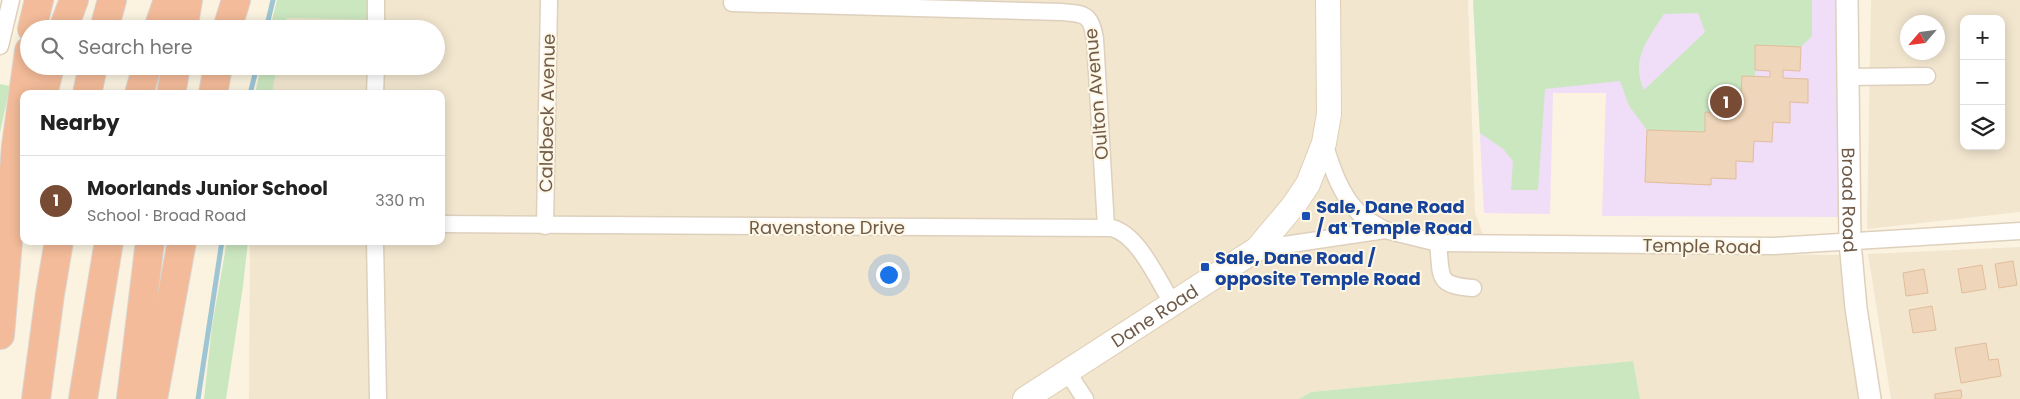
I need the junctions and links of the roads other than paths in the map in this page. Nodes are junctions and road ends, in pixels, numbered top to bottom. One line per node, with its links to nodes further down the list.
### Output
1 (11, 0): 22 (street)
2 (39, 0): 14 (highway)
3 (67, 0): 15 (highway)
4 (74, 0): 16 (highway)
5 (112, 0): 17 (highway)
6 (168, 0): 18 (highway)
7 (188, 0): 19 (highway)
8 (236, 0): 20 (highway)
9 (376, 0): 21 (street)
10 (549, 0): 43 (street, Caldbeck Avenue)
11 (1328, 0): 40 (main road, Dane Road)
12 (1847, 0): 31 (street, Broad Road)
13 (732, 4): 44 (street, Oulton Avenue)
14 (34, 20)
15 (64, 20)
16 (66, 20)
17 (106, 20)
18 (161, 20)
19 (185, 20)
20 (229, 20)
21 (376, 20)
22 (0, 46)
23 (26, 75): 32 (highway)
24 (48, 75): 33 (highway)
25 (91, 75): 34 (highway)
26 (144, 75): 35 (highway)
27 (174, 75): 36 (highway)
28 (216, 75): 37 (highway)
29 (376, 75): 38 (street)
30 (1927, 75): 31 (street)
31 (1848, 77): 48 (street, Broad Road)
32 (24, 90)
33 (44, 90)
34 (88, 90)
35 (140, 90)
36 (172, 90)
37 (213, 90)
38 (375, 90)
39 (20, 117): 56 (highway)
40 (1324, 143): 45 (street, Temple Road); 54 (main road, Dane Road)
41 (20, 213): 56 (highway)
42 (445, 224): 43 (street, Ravenstone Drive)
43 (546, 226): 44 (street, Ravenstone Drive)
44 (1106, 227): 57 (street, Ravenstone Drive)
45 (1385, 230): 47 (street, Temple Road); 54 (street, Temple Road)
46 (2020, 231): 48 (street, Temple Road)
47 (1438, 242): 48 (street, Temple Road); 55 (street)
48 (1850, 242): 67 (street, Broad Road)
49 (58, 245): 60 (highway)
50 (108, 245): 61 (highway)
51 (150, 245): 62 (highway)
52 (181, 245): 63 (highway)
53 (374, 245): 64 (street)
54 (1257, 249): 57 (main road, Dane Road)
55 (1473, 288)
56 (5, 290): 58 (highway)
57 (1173, 304): 59 (main road, Dane Road)
58 (0, 335)
59 (1068, 373): 65 (main road, Dane Road); 66 (street)
60 (36, 399)
61 (83, 399)
62 (131, 399)
63 (153, 399)
64 (378, 399)
65 (1025, 399)
66 (1085, 399)
67 (1870, 399)

